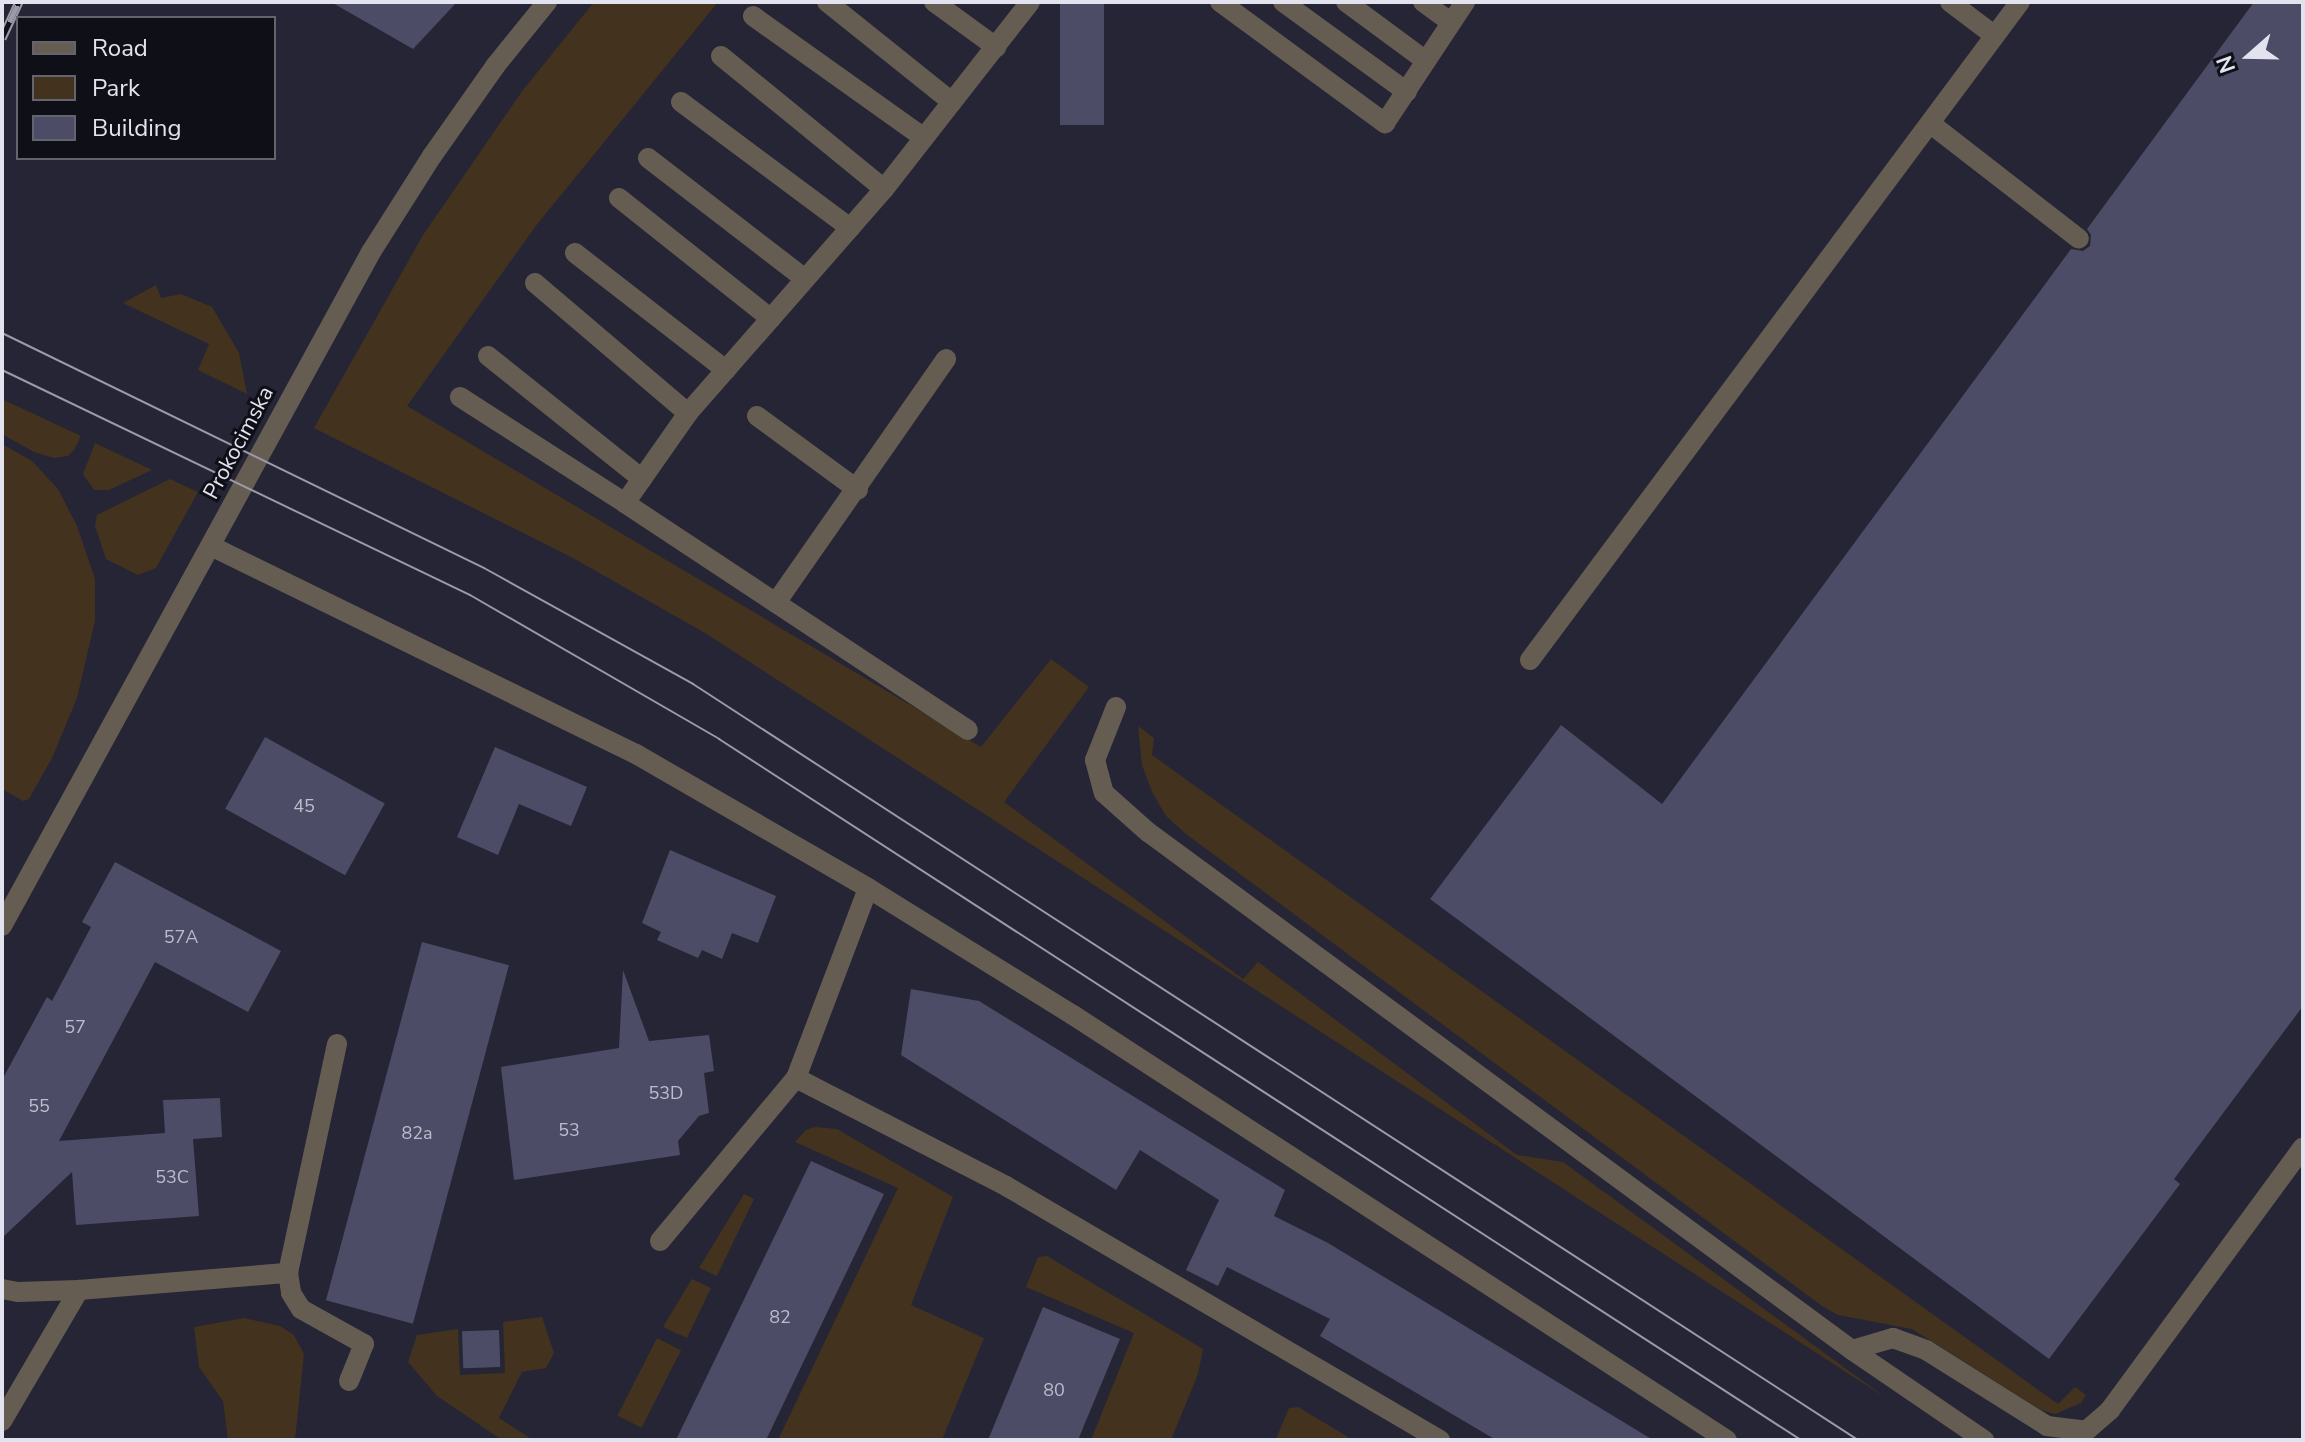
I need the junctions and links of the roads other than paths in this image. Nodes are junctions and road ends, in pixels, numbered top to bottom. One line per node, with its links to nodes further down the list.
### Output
1 (547, 2): 41 (street, Prokocimska)
2 (827, 2): 20 (street)
3 (934, 2): 15 (street)
4 (1030, 2): 15 (street)
5 (1220, 2): 18 (street)
6 (1283, 2): 18 (street)
7 (1346, 2): 17 (street)
8 (1423, 2): 13 (street)
9 (1465, 2): 13 (street)
10 (1950, 2): 14 (street)
11 (2020, 2): 14 (street)
12 (753, 16): 22 (street)
13 (1451, 22): 17 (street)
14 (1995, 36): 21 (street)
15 (996, 47): 20 (street)
16 (721, 56): 24 (street)
17 (1426, 61): 18 (street)
18 (1407, 92)
19 (681, 102): 26 (street)
20 (952, 102): 22 (street)
21 (1931, 124): 27 (street); 43 (street)
22 (924, 138): 24 (street)
23 (648, 158): 29 (street)
24 (884, 189): 26 (street)
25 (619, 198): 31 (street)
26 (850, 228): 29 (street)
27 (2079, 239)
28 (575, 253): 34 (street)
29 (805, 279): 31 (street)
30 (535, 283): 36 (street)
31 (771, 319): 34 (street)
32 (488, 356): 38 (street)
33 (946, 359): 39 (street)
34 (726, 370): 36 (street)
35 (460, 397): 40 (street)
36 (688, 413): 38 (street)
37 (757, 416): 39 (street)
38 (642, 479): 40 (street)
39 (858, 490): 42 (street)
40 (625, 503): 42 (street)
41 (211, 546): 46 (street); 47 (street, Prokocimska)
42 (776, 603): 45 (street)
43 (1530, 660)
44 (1116, 707): 55 (street)
45 (968, 730)
46 (868, 888): 49 (street); 59 (street)
47 (2, 926)
48 (337, 1044): 52 (street)
49 (796, 1078): 51 (street); 58 (street)
50 (2300, 1157): 55 (street)
51 (660, 1241)
52 (288, 1273): 54 (street); 56 (street)
53 (2, 1289): 54 (street)
54 (79, 1290): 57 (street)
55 (1852, 1350): 60 (street)
56 (349, 1381)
57 (2, 1421)
58 (1440, 1440)
59 (1727, 1440)
60 (1984, 1440)

